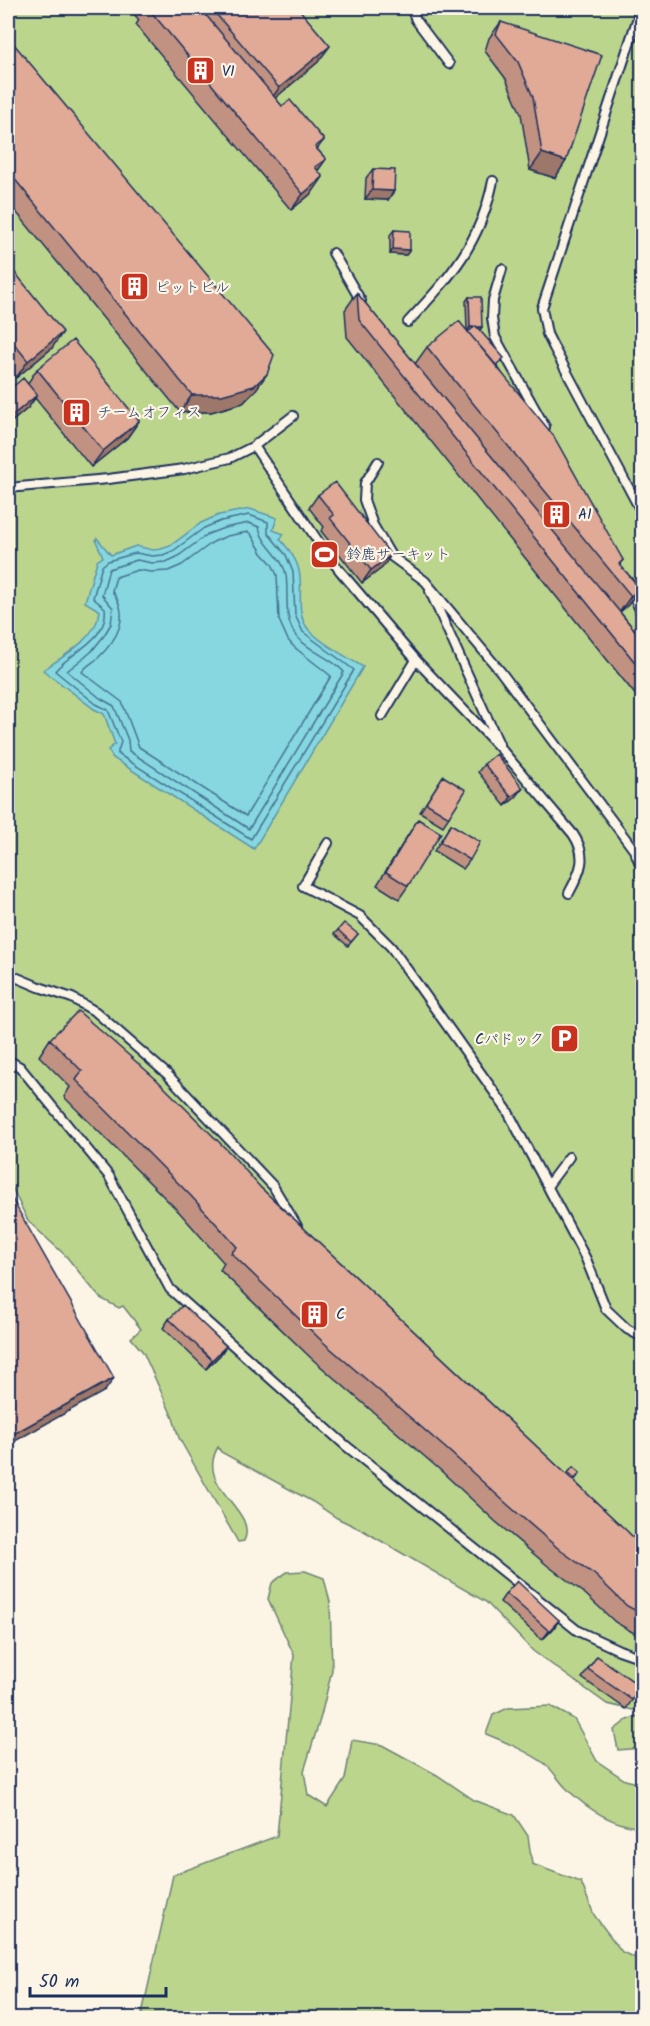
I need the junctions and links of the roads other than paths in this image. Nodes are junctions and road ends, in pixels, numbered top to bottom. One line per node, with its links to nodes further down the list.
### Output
1 (411, 8): 3 (lane)
2 (641, 8): 14 (lane)
3 (449, 64)
4 (493, 182): 8 (lane)
5 (333, 253): 7 (lane)
6 (502, 269): 10 (lane)
7 (367, 309)
8 (408, 321)
9 (293, 416): 11 (lane)
10 (550, 437)
11 (254, 446): 13 (lane); 18 (lane)
12 (378, 462): 15 (lane)
13 (8, 488)
14 (642, 513)
15 (425, 581): 20 (lane); 22 (lane)
16 (626, 583): 17 (lane)
17 (642, 614)
18 (416, 660): 19 (lane); 20 (lane)
19 (382, 716)
20 (501, 749): 23 (lane)
21 (328, 843): 27 (lane)
22 (642, 868)
23 (569, 893)
24 (8, 974): 28 (lane)
25 (8, 1060): 30 (lane)
26 (569, 1156): 27 (lane)
27 (548, 1185): 29 (lane)
28 (300, 1231)
29 (642, 1337)
30 (642, 1658)

